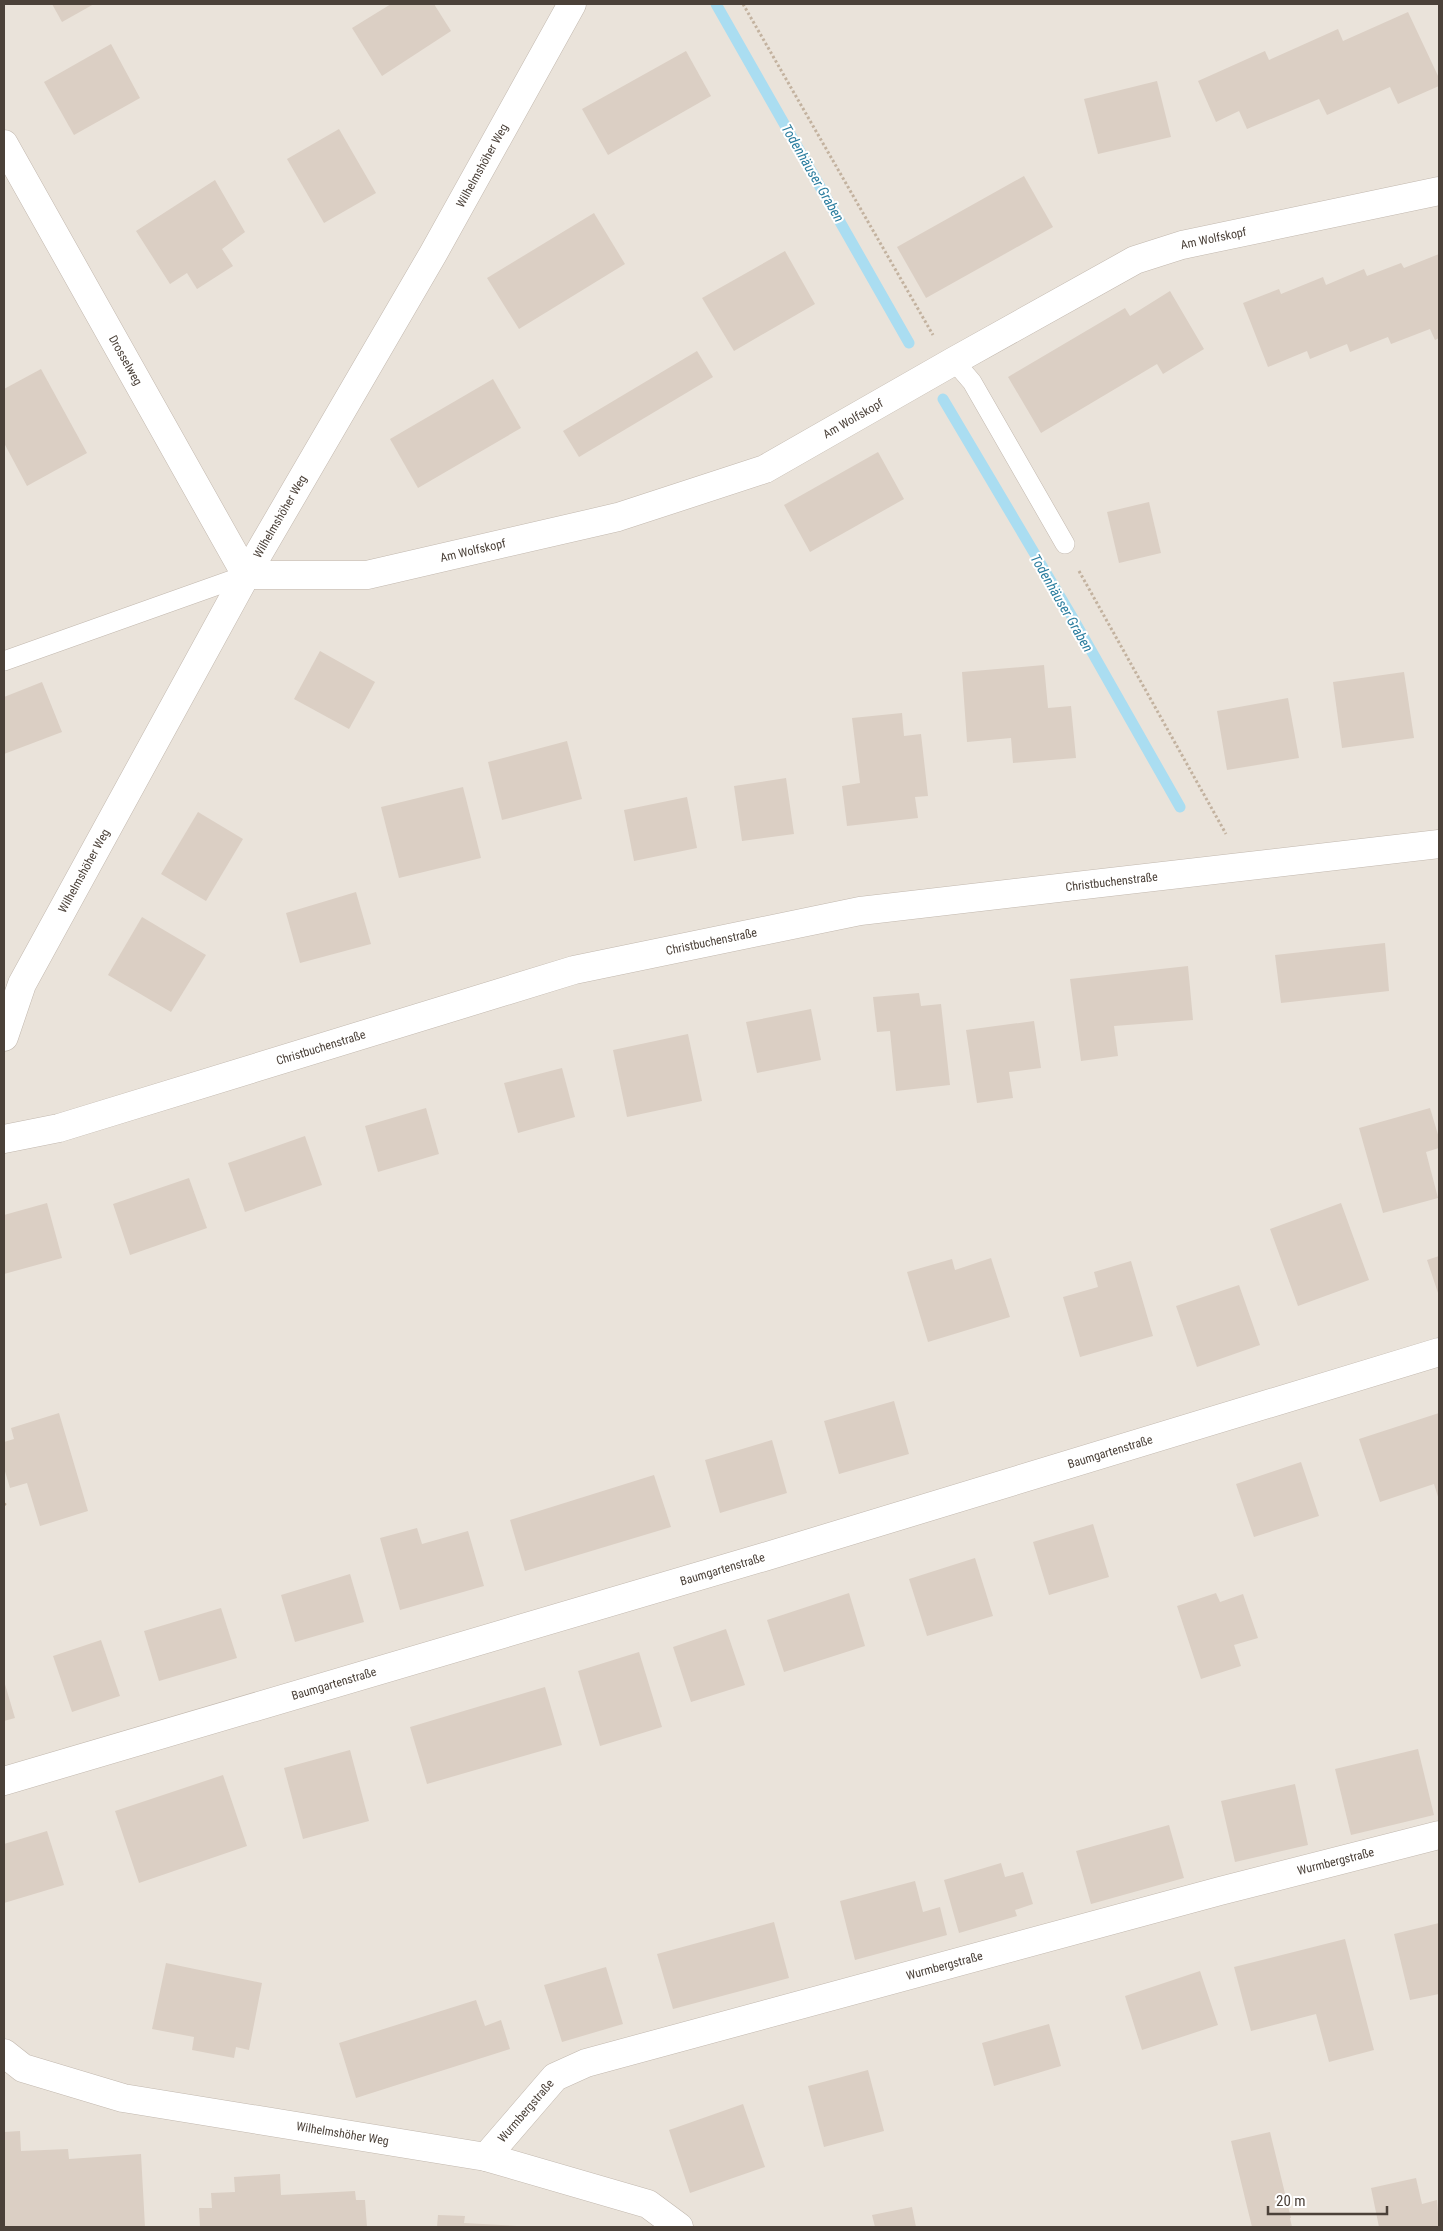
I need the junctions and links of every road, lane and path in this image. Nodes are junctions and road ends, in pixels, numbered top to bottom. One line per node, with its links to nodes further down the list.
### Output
1 (572, 4): 7 (street, Wilhelmshöher Weg)
2 (743, 4): 5 (path)
3 (4, 144): 7 (street, Drosselweg)
4 (1439, 191): 5 (street, Am Wolfskopf)
5 (954, 361): 6 (lane); 7 (street, Am Wolfskopf)
6 (1065, 544): 10 (path)
7 (246, 575): 8 (lane); 11 (street, Wilhelmshöher Weg)
8 (4, 661)
9 (1439, 844): 10 (street, Christbuchenstraße)
10 (1244, 868): 12 (street, Christbuchenstraße)
11 (4, 1038)
12 (4, 1139)
13 (1439, 1352): 16 (street, Baumgartenstraße)
14 (8, 1501): 15 (path)
15 (4, 1505)
16 (4, 1781)
17 (1439, 1835): 19 (street, Wurmbergstraße)
18 (4, 2053): 19 (street, Wilhelmshöher Weg)
19 (486, 2157): 20 (street, Wilhelmshöher Weg)
20 (679, 2227)

